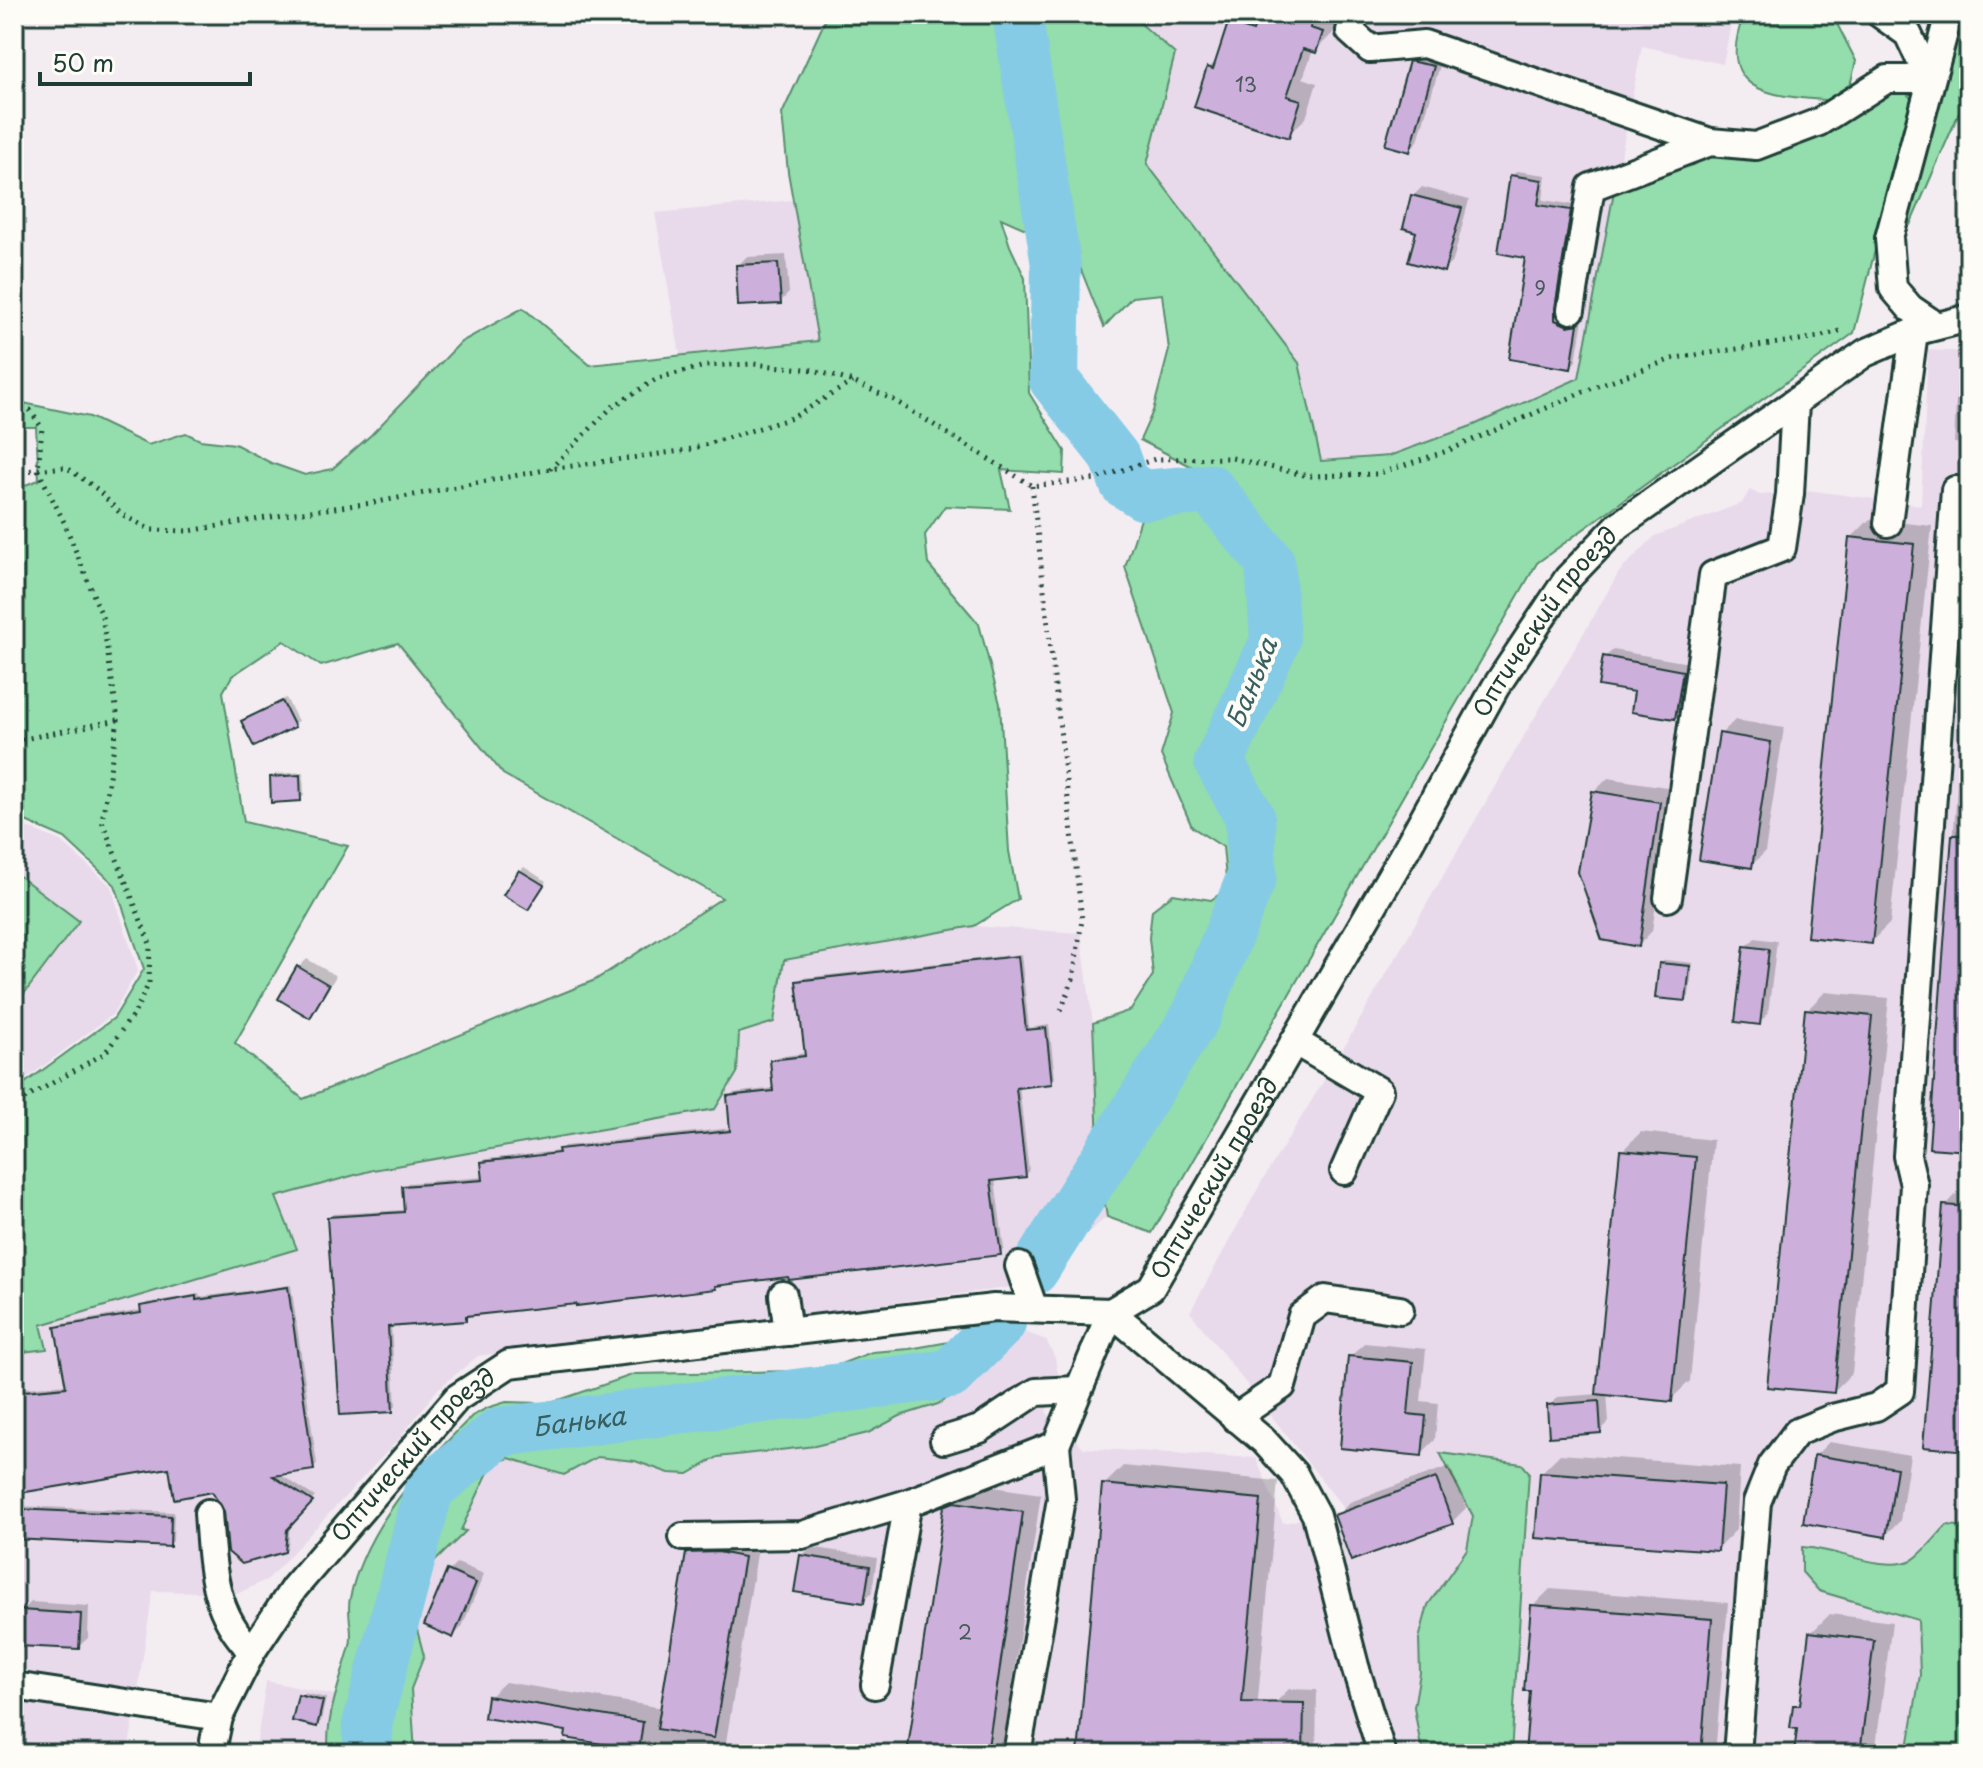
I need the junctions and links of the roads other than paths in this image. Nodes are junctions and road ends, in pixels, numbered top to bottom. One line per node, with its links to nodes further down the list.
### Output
1 (1355, 14): 5 (street)
2 (1880, 14): 4 (street)
3 (1949, 14): 4 (street)
4 (1929, 79): 5 (street); 8 (street)
5 (1710, 142): 6 (street)
6 (1571, 310)
7 (1969, 318): 8 (street, Оптический проезд)
8 (1924, 329): 9 (street, Оптический проезд); 11 (street)
9 (1795, 403): 12 (street); 13 (street, Оптический проезд)
10 (1969, 491): 35 (street)
11 (1888, 523)
12 (1668, 898)
13 (1294, 1041): 14 (street); 19 (street, Оптический проезд)
14 (1344, 1171)
15 (1019, 1266): 17 (street)
16 (783, 1295): 20 (street)
17 (1034, 1309): 19 (street, Оптический проезд); 20 (street, Оптический проезд)
18 (1400, 1310): 22 (street)
19 (1111, 1312): 21 (street); 22 (street)
20 (788, 1332): 28 (street, Оптический проезд)
21 (1077, 1390): 23 (street); 24 (street)
22 (1235, 1418): 34 (street)
23 (944, 1440)
24 (1056, 1445): 25 (street); 33 (street)
25 (908, 1503): 27 (street); 29 (street)
26 (208, 1513): 28 (street)
27 (683, 1537)
28 (252, 1651): 31 (street, Оптический проезд)
29 (875, 1685)
30 (14, 1686): 31 (street)
31 (219, 1717): 32 (street, Оптический проезд)
32 (215, 1754)
33 (1017, 1754)
34 (1382, 1754)
35 (1737, 1754)

